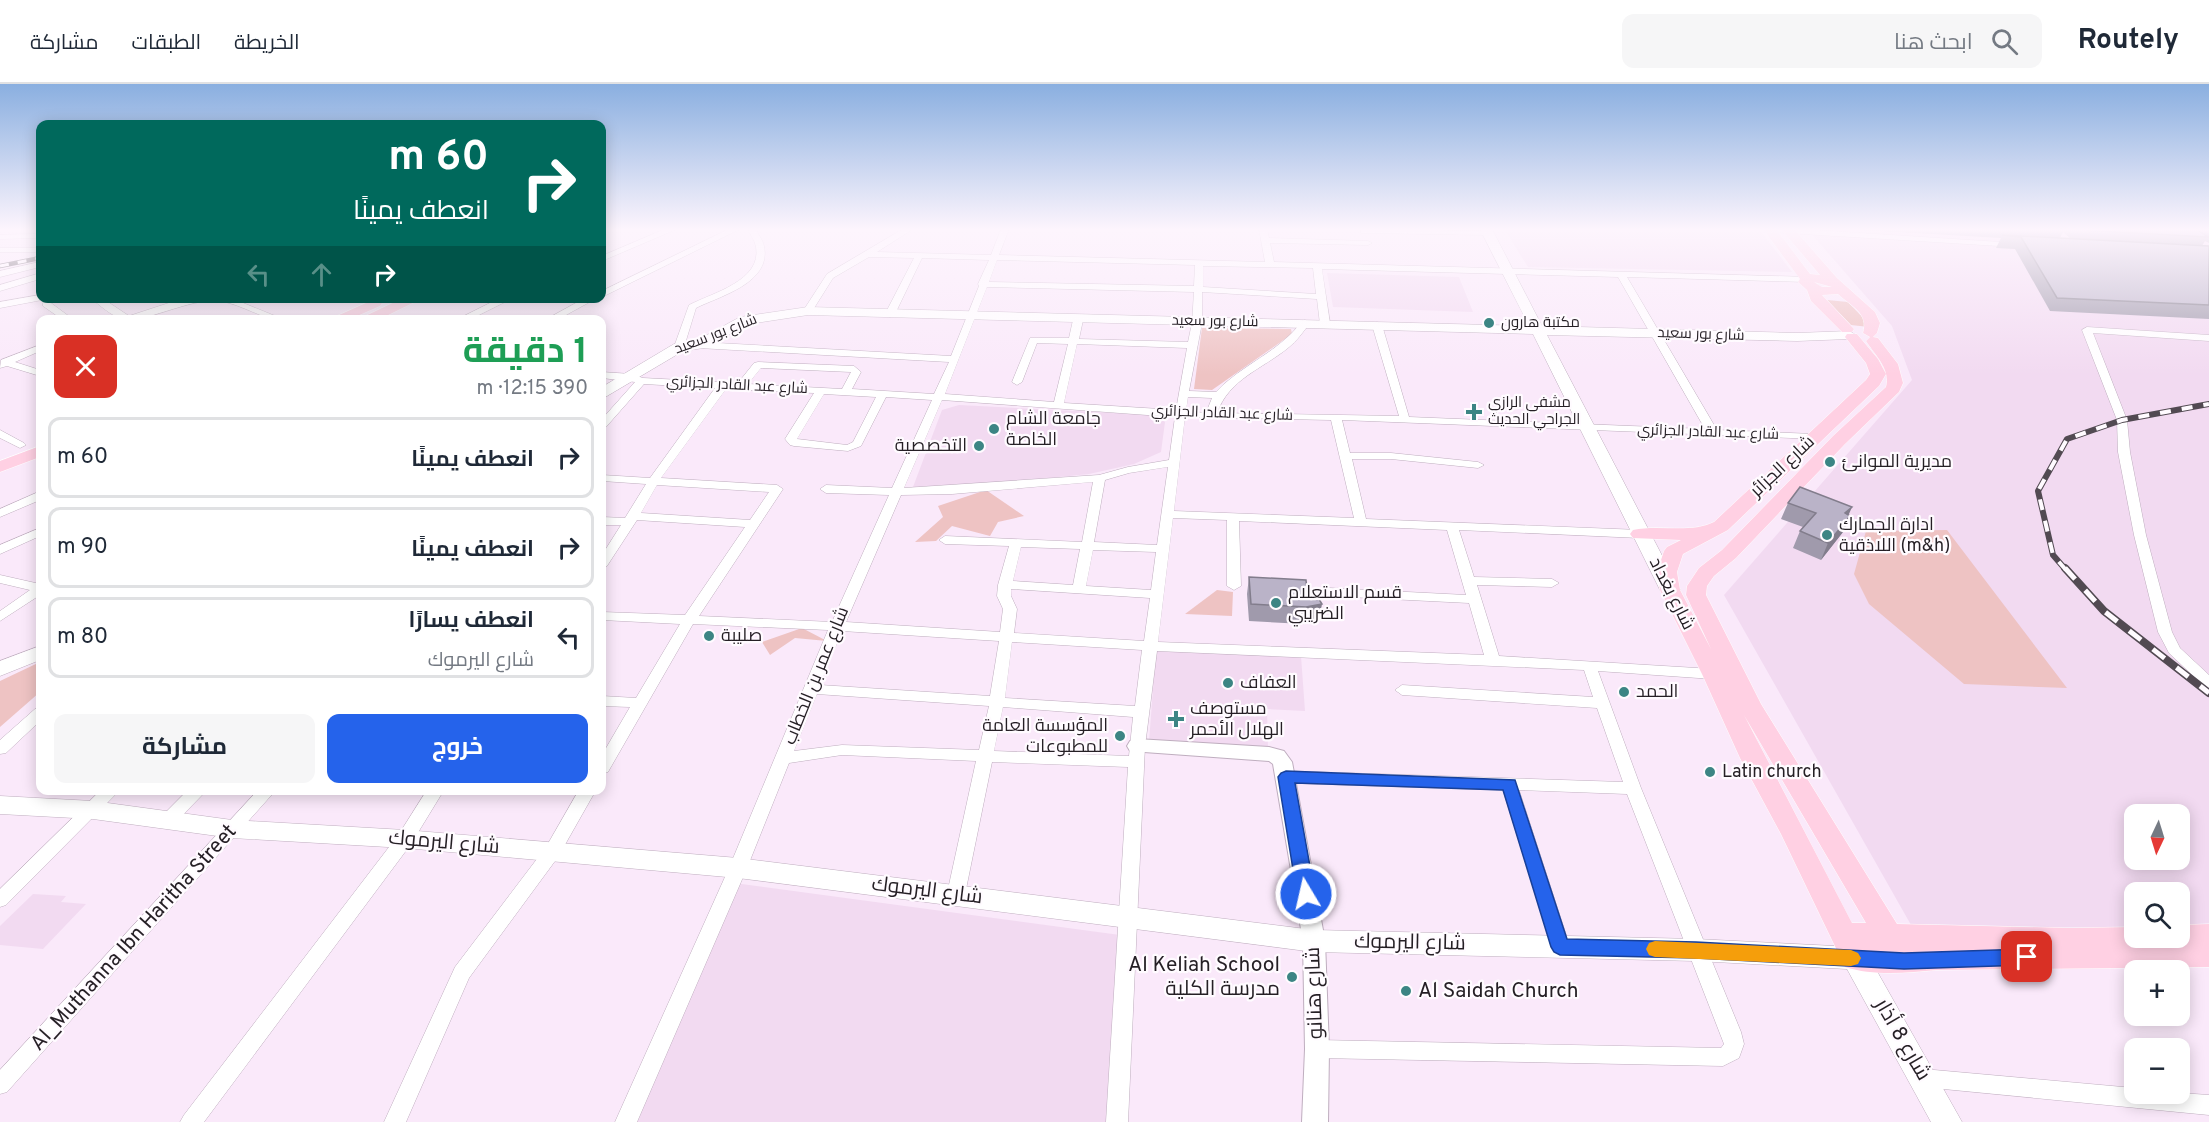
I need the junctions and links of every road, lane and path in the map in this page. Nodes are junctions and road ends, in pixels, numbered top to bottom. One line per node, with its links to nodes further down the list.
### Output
1 (36, 277): 14 (street)
2 (636, 277): 21 (street)
3 (750, 277): 59 (street)
4 (830, 277): 35 (street)
5 (908, 277): 36 (street)
6 (985, 277): 15 (street, شارع عمر بن الخطاب)
7 (1198, 277): 20 (street)
8 (1319, 277): 22 (street)
9 (1511, 277): 52 (main road, شارع بغداد)
10 (1623, 277): 53 (street)
11 (1686, 277): 16 (street)
12 (1805, 277): 16 (main road)
13 (1830, 277): 17 (main road)
14 (28, 280): 18 (street); 19 (street)
15 (982, 284): 20 (street); 46 (street, شارع عمر بن الخطاب)
16 (1810, 284): 17 (main road); 54 (main road)
17 (1837, 285): 54 (main road)
18 (0, 288)
19 (36, 288)
20 (1198, 289): 22 (street); 48 (street)
21 (606, 292)
22 (1322, 297): 50 (street)
23 (36, 299): 34 (street)
24 (46, 303): 37 (street)
25 (103, 303): 38 (street)
26 (172, 303): 33 (street)
27 (178, 303): 33 (street)
28 (233, 303): 40 (street)
29 (375, 303): 41 (main road)
30 (404, 303): 42 (main road)
31 (499, 303): 43 (street); 44 (street)
32 (583, 303): 45 (street)
33 (175, 304): 39 (street)
34 (0, 305)
35 (808, 311): 36 (main road, شارع بور سعيد); 57 (main road, شارع بور سعيد)
36 (890, 314): 46 (main road, شارع بور سعيد)
37 (62, 315)
38 (121, 315)
39 (140, 315)
40 (267, 315)
41 (347, 315)
42 (376, 315)
43 (471, 315)
44 (487, 315)
45 (559, 315)
46 (970, 316): 47 (main road, شارع بور سعيد); 61 (street, شارع عمر بن الخطاب)
47 (1078, 320): 48 (main road, شارع بور سعيد); 56 (street)
48 (1197, 323): 49 (main road, شارع بور سعيد); 58 (street)
49 (1305, 323): 50 (main road, شارع بور سعيد); 76 (street)
50 (1325, 324): 51 (main road, شارع بور سعيد)
51 (1377, 325): 52 (main road, شارع بور سعيد); 83 (street)
52 (1536, 329): 53 (main road, شارع بور سعيد); 84 (main road, شارع بغداد)
53 (1656, 333): 54 (main road, شارع بور سعيد); 86 (street)
54 (1858, 335): 67 (main road); 70 (main road)
55 (2209, 338): 146 (street)
56 (1074, 341): 58 (street); 66 (street); 78 (street)
57 (699, 345): 59 (main road, شارع بور سعيد); 61 (street)
58 (1193, 345): 75 (street)
59 (679, 347): 65 (main road, شارع بور سعيد)
60 (36, 349): 62 (street)
61 (955, 359): 77 (street, شارع عمر بن الخطاب)
62 (2, 362): 63 (street)
63 (36, 372)
64 (606, 375): 65 (street, شارع عبد القادر الجزائري)
65 (636, 379): 68 (street, شارع عبد القادر الجزائري); 71 (main road, شارع بور سعيد); 82 (street)
66 (1017, 382)
67 (1873, 383): 70 (main road); 87 (main road, شارع الجزائر)
68 (723, 385): 69 (street, شارع عبد القادر الجزائري); 99 (street)
69 (741, 386): 72 (street, شارع عبد القادر الجزائري); 73 (street)
70 (1893, 389): 89 (main road, شارع الجزائر)
71 (606, 391)
72 (821, 391): 73 (street, شارع عبد القادر الجزائري); 74 (street)
73 (845, 392): 74 (street, شارع عبد القادر الجزائري)
74 (883, 394): 77 (street, شارع عبد القادر الجزائري)
75 (1183, 394): 76 (street); 79 (street)
76 (1219, 395): 80 (street)
77 (937, 398): 78 (street, شارع عبد القادر الجزائري); 101 (street, شارع عمر بن الخطاب)
78 (1058, 407): 79 (street, شارع عبد القادر الجزائري)
79 (1180, 414): 80 (street, شارع عبد القادر الجزائري); 94 (street)
80 (1210, 416): 81 (street, شارع عبد القادر الجزائري)
81 (1336, 417): 83 (street, شارع عبد القادر الجزائري); 93 (street)
82 (606, 420)
83 (1405, 420): 84 (street, شارع عبد القادر الجزائري)
84 (1588, 428): 86 (street, شارع عبد القادر الجزائري); 113 (main road, شارع بغداد)
85 (0, 433): 90 (street)
86 (1713, 433): 87 (street, شارع عبد القادر الجزائري)
87 (1814, 437): 89 (main road); 111 (main road, شارع الجزائر)
88 (36, 439): 90 (main road)
89 (1839, 440): 131 (main road, شارع الجزائر)
90 (20, 445): 91 (main road)
91 (0, 453)
92 (36, 453): 96 (main road)
93 (1346, 456): 95 (street); 108 (street)
94 (1174, 463): 98 (street); 104 (street)
95 (1478, 465)
96 (0, 467)
97 (606, 478): 99 (street)
98 (1100, 478): 101 (street); 116 (street)
99 (653, 481): 106 (street); 109 (street)
100 (826, 489): 101 (street)
101 (896, 492): 136 (street, شارع عمر بن الخطاب)
102 (36, 498): 103 (street)
103 (0, 513)
104 (1169, 514): 105 (street); 117 (street)
105 (1233, 516): 108 (street); 124 (street)
106 (632, 519): 107 (street); 109 (street); 119 (street)
107 (606, 521)
108 (1361, 522): 110 (street)
109 (753, 524): 135 (street)
110 (1452, 526): 113 (street); 121 (street)
111 (1720, 526): 113 (main road); 127 (main road, شارع الجزائر)
112 (36, 534): 118 (street)
113 (1641, 534): 127 (main road, شارع بغداد)
114 (945, 540): 115 (street)
115 (1016, 543): 116 (street); 123 (street)
116 (1086, 546): 117 (street); 126 (street)
117 (1164, 549): 130 (street)
118 (0, 550)
119 (606, 557)
120 (0, 579): 125 (street)
121 (1468, 581): 122 (street); 132 (street)
122 (1552, 583)
123 (1005, 585): 126 (street); 137 (street)
124 (1234, 586)
125 (36, 587)
126 (1079, 589): 130 (street)
127 (1670, 590): 145 (main road, شارع بغداد)
128 (36, 591): 134 (street)
129 (1329, 592): 132 (street)
130 (1158, 594): 139 (street)
131 (1696, 595): 178 (main road, شارع بغداد)
132 (1474, 599): 142 (street)
133 (606, 616): 135 (street)
134 (0, 617)
135 (689, 620): 136 (street); 151 (street)
136 (837, 626): 137 (street); 147 (street, شارع عمر بن الخطاب)
137 (1004, 638): 139 (street); 150 (street)
138 (36, 646): 141 (main road)
139 (1150, 646): 142 (street); 153 (street)
140 (36, 655): 144 (main road)
141 (0, 660)
142 (1493, 660): 143 (street)
143 (1590, 668): 145 (street); 152 (street)
144 (0, 669)
145 (1713, 674): 183 (main road, شارع بغداد)
146 (2209, 683)
147 (812, 689): 150 (street); 158 (street, شارع عمر بن الخطاب)
148 (1402, 690): 152 (street)
149 (606, 701): 151 (street)
150 (997, 702): 153 (street); 157 (street)
151 (640, 703): 159 (street)
152 (1603, 703): 162 (street)
153 (1141, 712): 156 (street)
154 (36, 716): 155 (street)
155 (0, 748)
156 (1137, 754): 157 (street); 160 (street, شارع هنانو); 177 (street)
157 (985, 755): 158 (street); 175 (street)
158 (784, 758): 174 (street, شارع عمر بن الخطاب)
159 (606, 761)
160 (1286, 777): 161 (street); 182 (street, شارع هنانو)
161 (1509, 784): 162 (street); 184 (street)
162 (1633, 788): 185 (street)
163 (107, 795): 169 (street)
164 (194, 795): 170 (street)
165 (263, 795): 171 (street, Al_Muthanna Ibn Haritha Street)
166 (433, 795): 172 (street)
167 (585, 795): 173 (street)
168 (0, 805): 169 (main road, شارع اليرموك)
169 (93, 810): 170 (main road, شارع اليرموك); 176 (street)
170 (168, 820): 171 (main road, شارع اليرموك)
171 (232, 829): 172 (main road, شارع اليرموك); 190 (street, Al_Muthanna Ibn Haritha Street)
172 (405, 839): 173 (main road, شارع اليرموك); 192 (street)
173 (552, 852): 174 (main road, شارع اليرموك); 193 (street)
174 (738, 868): 175 (main road, شارع اليرموك); 194 (street, شارع عمر بن الخطاب)
175 (956, 894): 177 (main road, شارع اليرموك)
176 (0, 900)
177 (1126, 918): 182 (main road, شارع اليرموك); 195 (street)
178 (1886, 934): 181 (main road); 183 (main road); 187 (main road, شارع بغداد)
179 (2209, 936): 180 (main road)
180 (2190, 937)
181 (2124, 939)
182 (1314, 941): 184 (main road, شارع اليرموك); 188 (street, شارع هنانو)
183 (1849, 946): 185 (main road, شارع اليرموك); 187 (main road); 189 (main road, شارع 8 أذار)
184 (1560, 947): 185 (main road, شارع اليرموك)
185 (1696, 950): 188 (street)
186 (2209, 955): 187 (main road)
187 (1904, 961)
188 (1317, 1049): 196 (street, شارع هنانو)
189 (1923, 1078): 191 (street); 197 (main road, شارع 8 أذار)
190 (0, 1085)
191 (2209, 1105)
192 (191, 1122)
193 (395, 1122)
194 (626, 1122)
195 (1117, 1122)
196 (1315, 1122)
197 (1947, 1122)

